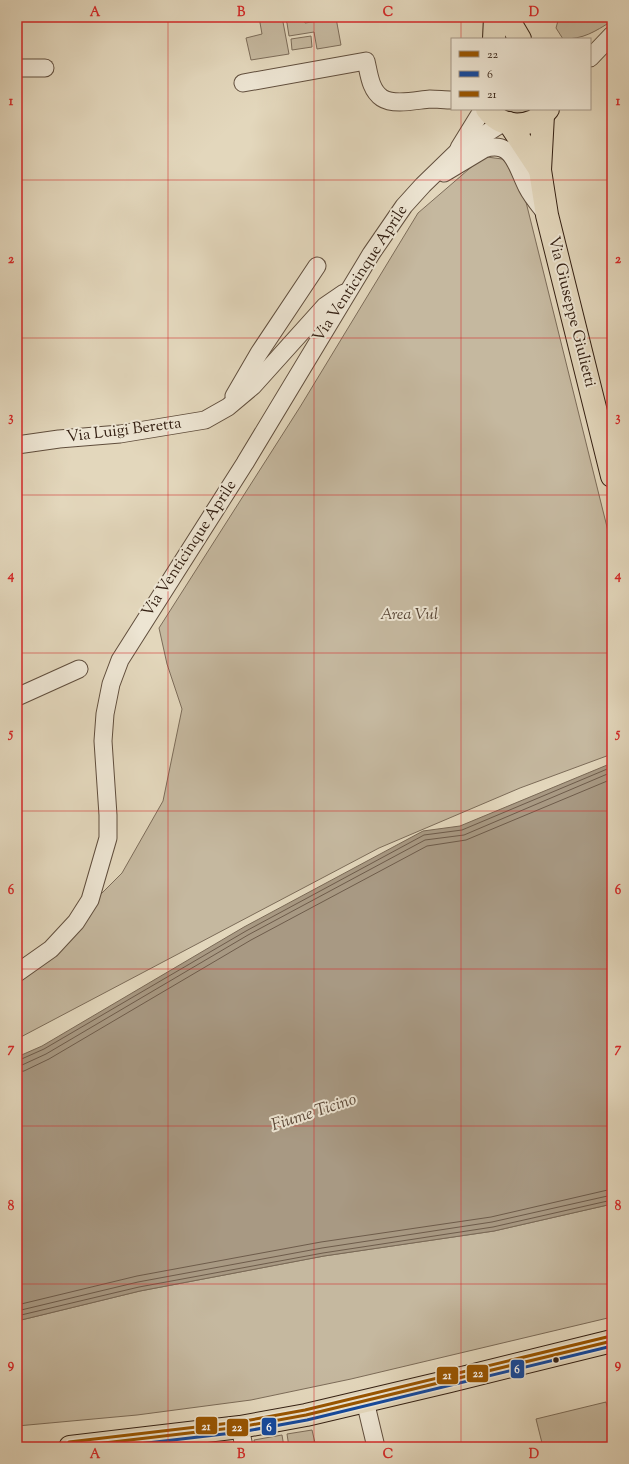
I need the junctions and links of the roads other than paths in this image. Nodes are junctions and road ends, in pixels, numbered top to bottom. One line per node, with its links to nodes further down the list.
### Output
1 (496, 17): 3 (main road)
2 (507, 17): 4 (main road)
3 (494, 38)
4 (519, 38)
5 (591, 42): 6 (street)
6 (591, 57)
7 (17, 68): 8 (street)
8 (45, 68)
9 (243, 83): 11 (street)
10 (451, 90): 11 (street)
11 (431, 99): 12 (street)
12 (451, 100)
13 (482, 110): 16 (street, Via Venticinque Aprile)
14 (545, 112): 15 (main road); 17 (main road, Via Giuseppe Giulietti)
15 (500, 118): 16 (street, Via Venticinque Aprile); 17 (main road, Via Giuseppe Giulietti)
16 (457, 152): 18 (street, Via Venticinque Aprile)
17 (540, 170): 19 (main road, Via Giuseppe Giulietti)
18 (423, 185): 19 (street); 21 (street, Via Venticinque Aprile)
19 (547, 215): 24 (main road, Via Giuseppe Giulietti)
20 (317, 266): 22 (street)
21 (349, 289): 22 (street, Via Luigi Beretta); 27 (street, Via Venticinque Aprile)
22 (228, 407): 23 (street, Via Luigi Beretta)
23 (17, 445)
24 (612, 476)
25 (79, 669): 26 (street)
26 (17, 697)
27 (19, 968)
28 (612, 1341): 29 (main road)
29 (365, 1401): 30 (main road); 33 (street)
30 (242, 1437): 31 (main road)
31 (115, 1445): 32 (main road)
32 (70, 1447)
33 (376, 1447)

